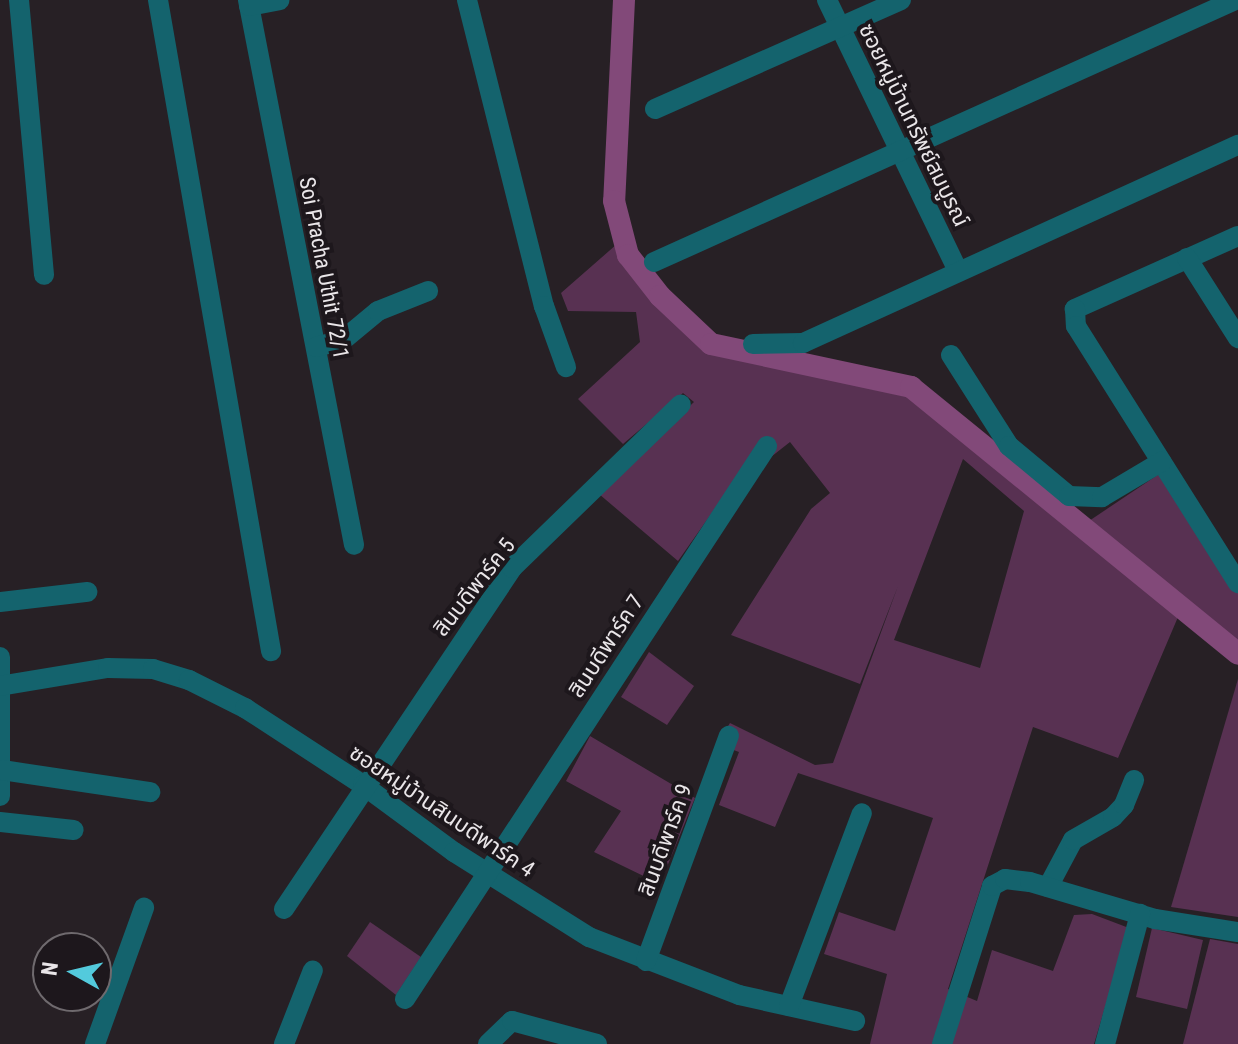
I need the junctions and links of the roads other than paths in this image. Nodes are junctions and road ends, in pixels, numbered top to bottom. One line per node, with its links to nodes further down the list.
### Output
1 (19, 0): 17 (street)
2 (158, 0): 31 (street)
3 (279, 0): 8 (street)
4 (467, 0): 23 (street)
5 (827, 0): 9 (street, ซอยหมู่บ้านทรัพย์สมบูรณ์)
6 (901, 0): 9 (street)
7 (1235, 0): 12 (street)
8 (248, 3): 21 (street, Soi Pracha Uthit 72/1)
9 (840, 27): 10 (street); 12 (street, ซอยหมู่บ้านทรัพย์สมบูรณ์)
10 (655, 109)
11 (1238, 145): 16 (street)
12 (899, 150): 15 (street); 16 (street, ซอยหมู่บ้านทรัพย์สมบูรณ์)
13 (1238, 236): 14 (street)
14 (1187, 258): 19 (street); 26 (street)
15 (654, 262)
16 (958, 271): 20 (street)
17 (44, 275)
18 (428, 291): 21 (street)
19 (1238, 338)
20 (753, 344)
21 (316, 347): 27 (street, Soi Pracha Uthit 72/1)
22 (951, 355): 26 (street)
23 (566, 367)
24 (681, 404): 37 (street, สินบดีพาร์ค 5)
25 (767, 446): 43 (street, สินบดีพาร์ค 7)
26 (1161, 462): 28 (street)
27 (354, 545)
28 (1238, 583)
29 (87, 592): 30 (street)
30 (0, 602)
31 (271, 651)
32 (0, 657): 33 (street)
33 (2, 686): 35 (street); 37 (street, ซอยหมู่บ้านสินบดีพาร์ค 4)
34 (729, 736): 49 (street, สินบดีพาร์ค 9)
35 (2, 770): 38 (street); 39 (street)
36 (1134, 780): 44 (street)
37 (363, 785): 43 (street, ซอยหมู่บ้านสินบดีพาร์ค 4); 46 (street, สินบดีพาร์ค 5)
38 (150, 792)
39 (0, 796)
40 (862, 813): 52 (street)
41 (0, 822): 42 (street)
42 (74, 830)
43 (489, 874): 49 (street, ซอยหมู่บ้านสินบดีพาร์ค 4); 51 (street, สินบดีพาร์ค 7)
44 (1048, 887): 47 (street); 58 (street)
45 (144, 908): 54 (street)
46 (284, 909)
47 (1140, 914): 48 (street); 59 (street)
48 (1238, 932)
49 (646, 961): 52 (street, ซอยหมู่บ้านสินบดีพาร์ค 4)
50 (313, 970): 55 (street)
51 (405, 999)
52 (789, 1006): 53 (street, ซอยหมู่บ้านสินบดีพาร์ค 4)
53 (855, 1021)
54 (95, 1044)
55 (284, 1044)
56 (488, 1044): 57 (street)
57 (597, 1044)
58 (942, 1044)
59 (1105, 1044)

